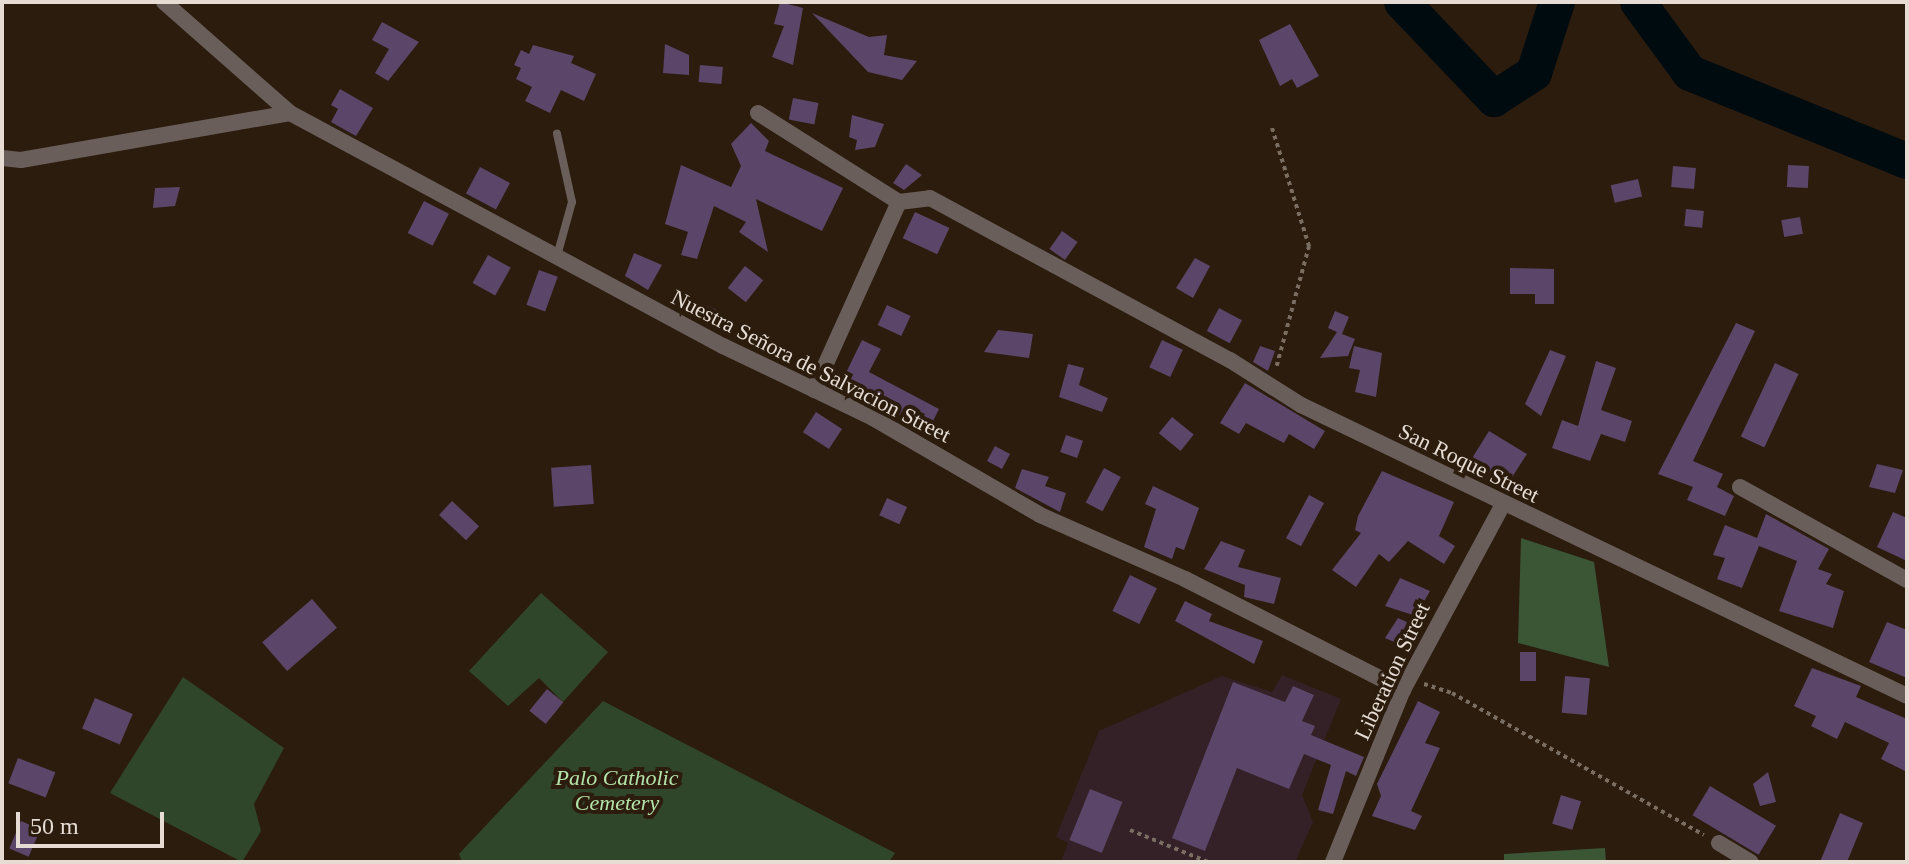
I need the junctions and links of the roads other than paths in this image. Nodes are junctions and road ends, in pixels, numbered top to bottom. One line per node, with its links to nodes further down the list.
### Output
1 (164, 2): 2 (street, Nuestra Señora de Salvacion Street)
2 (290, 113): 5 (street); 7 (street, Nuestra Señora de Salvacion Street)
3 (758, 113): 6 (street)
4 (557, 134): 7 (lane)
5 (2, 158)
6 (899, 202): 8 (street); 10 (street, San Roque Street)
7 (557, 256): 8 (street, Nuestra Señora de Salvacion Street)
8 (814, 390): 12 (street, Nuestra Señora de Salvacion Street)
9 (1740, 487): 11 (street)
10 (1503, 504): 12 (street, Liberation Street); 13 (street, San Roque Street)
11 (1907, 580)
12 (1403, 690): 15 (street, Liberation Street)
13 (1907, 696)
14 (1719, 843): 16 (street)
15 (1333, 862)
16 (1751, 862)

